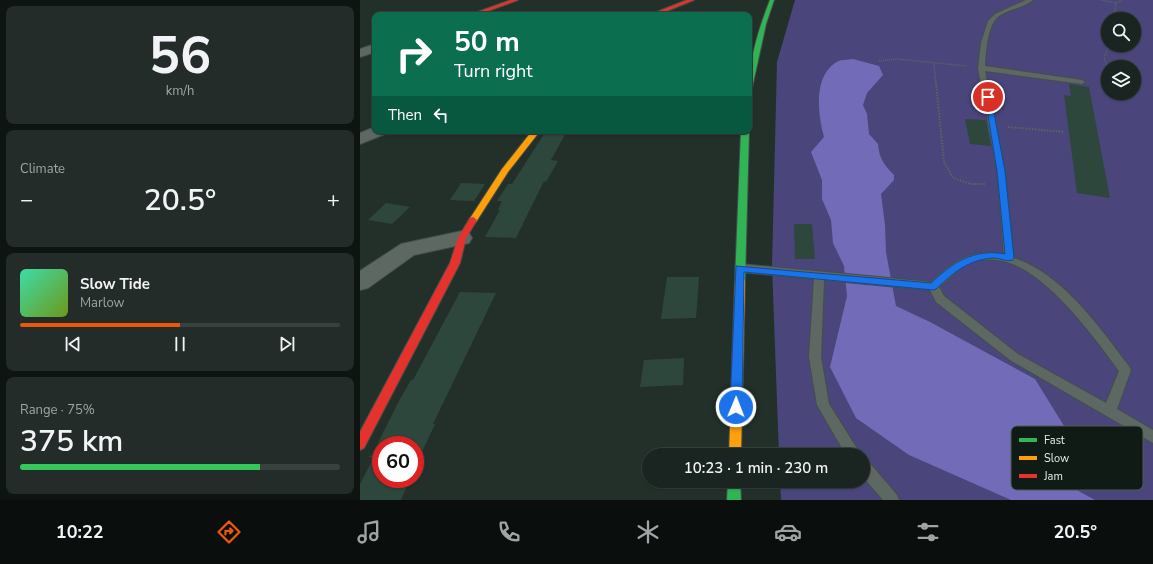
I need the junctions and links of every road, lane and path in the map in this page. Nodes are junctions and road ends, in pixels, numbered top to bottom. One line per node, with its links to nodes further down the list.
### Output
1 (516, 0): 8 (main road)
2 (692, 0): 9 (main road)
3 (772, 0): 16 (main road)
4 (1030, 0): 15 (lane)
5 (1101, 0): 7 (path)
6 (1122, 0): 7 (path)
7 (1116, 3): 10 (path)
8 (481, 12)
9 (660, 12)
10 (1115, 12)
11 (372, 49): 12 (street)
12 (360, 53)
13 (879, 61): 14 (path)
14 (934, 64): 15 (path); 24 (path)
15 (982, 68): 17 (lane); 18 (lane)
16 (752, 74)
17 (1082, 82)
18 (994, 126): 19 (path); 24 (lane)
19 (1065, 132)
20 (372, 134): 23 (street)
21 (534, 134): 25 (main road)
22 (745, 134): 27 (main road)
23 (360, 139)
24 (1001, 171): 26 (lane)
25 (462, 238): 29 (street); 35 (main road)
26 (1010, 258): 30 (lane); 31 (lane)
27 (740, 268): 28 (lane); 36 (main road)
28 (819, 275): 30 (lane); 37 (lane)
29 (360, 282)
30 (933, 286): 31 (lane)
31 (1110, 410): 32 (lane)
32 (1135, 426)
33 (1143, 431): 34 (lane)
34 (1153, 437)
35 (360, 444)
36 (735, 448)
37 (850, 448)
38 (870, 474): 41 (lane)
39 (734, 488): 40 (main road)
40 (734, 500)
41 (892, 500)

